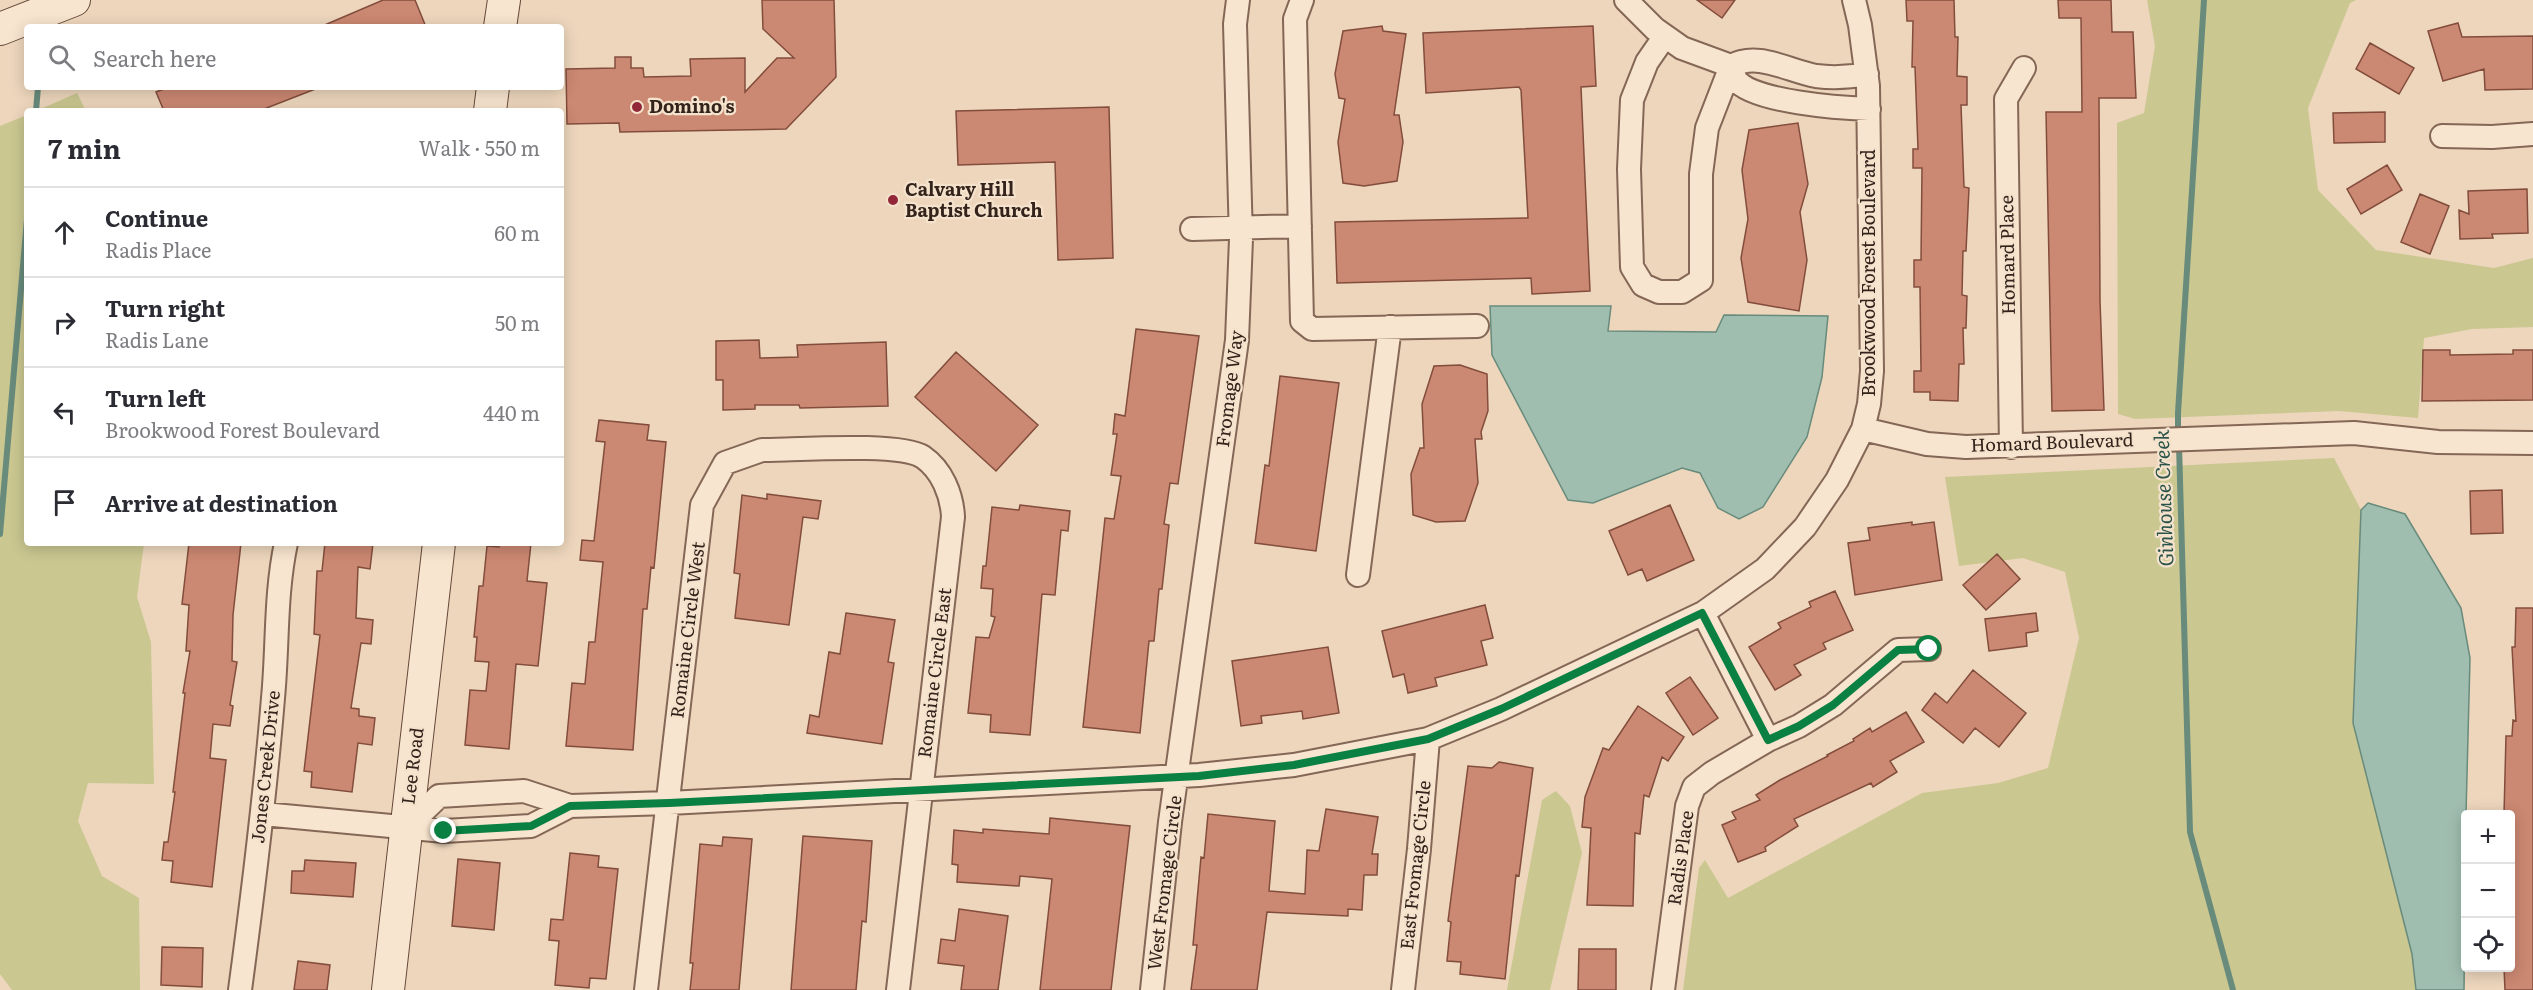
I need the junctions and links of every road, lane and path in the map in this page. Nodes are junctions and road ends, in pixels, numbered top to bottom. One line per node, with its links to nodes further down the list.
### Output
1 (74, 0): 8 (street)
2 (504, 0): 7 (street)
3 (1238, 0): 22 (street, Fromage Way)
4 (1302, 0): 20 (street)
5 (1626, 0): 9 (street)
6 (1854, 0): 13 (street, Brookwood Forest Boulevard)
7 (500, 24)
8 (0, 29)
9 (1665, 36): 10 (street); 10 (street)
10 (1731, 66): 12 (street); 15 (street)
11 (2024, 69): 27 (street, Homard Place)
12 (1792, 70): 13 (street); 15 (street)
13 (1867, 74): 17 (street, Brookwood Forest Boulevard)
14 (493, 90): 16 (street)
15 (1785, 99): 17 (street)
16 (490, 108)
17 (1869, 108): 25 (street, Brookwood Forest Boulevard)
18 (2533, 134): 19 (street)
19 (2442, 136)
20 (1300, 226): 22 (street); 24 (street)
21 (1192, 229): 22 (street)
22 (1240, 229): 36 (street, Fromage Way)
23 (1477, 326): 24 (street)
24 (1390, 327): 31 (street)
25 (1863, 429): 27 (street, Homard Boulevard); 32 (street, Brookwood Forest Boulevard)
26 (2533, 443): 27 (street, Homard Boulevard)
27 (2011, 447)
28 (952, 500): 37 (street, Romaine Circle East); 38 (street, Romaine Circle West)
29 (286, 546): 40 (street, Jones Creek Drive)
30 (439, 546): 41 (street, Lee Road)
31 (1358, 575)
32 (1702, 613): 34 (street, Brookwood Forest Boulevard); 35 (street)
33 (1929, 649): 35 (street, Radis Place)
34 (1428, 739): 36 (street, Brookwood Forest Boulevard); 47 (street, East Fromage Circle)
35 (1768, 740): 48 (street, Radis Place)
36 (1178, 776): 37 (street, Brookwood Forest Boulevard); 46 (street, West Fromage Circle)
37 (922, 789): 38 (street, Brookwood Forest Boulevard); 45 (street, Romaine Circle East)
38 (669, 803): 39 (street, Brookwood Forest Boulevard); 44 (street, Romaine Circle West)
39 (570, 806): 41 (street, Brookwood Forest Boulevard); 41 (street, Brookwood Forest Boulevard)
40 (263, 814): 41 (street, Brookwood Forest Boulevard); 42 (street, Jones Creek Drive)
41 (406, 828): 43 (street, Lee Road)
42 (240, 990)
43 (388, 990)
44 (646, 990)
45 (898, 990)
46 (1152, 990)
47 (1402, 990)
48 (1663, 990)

